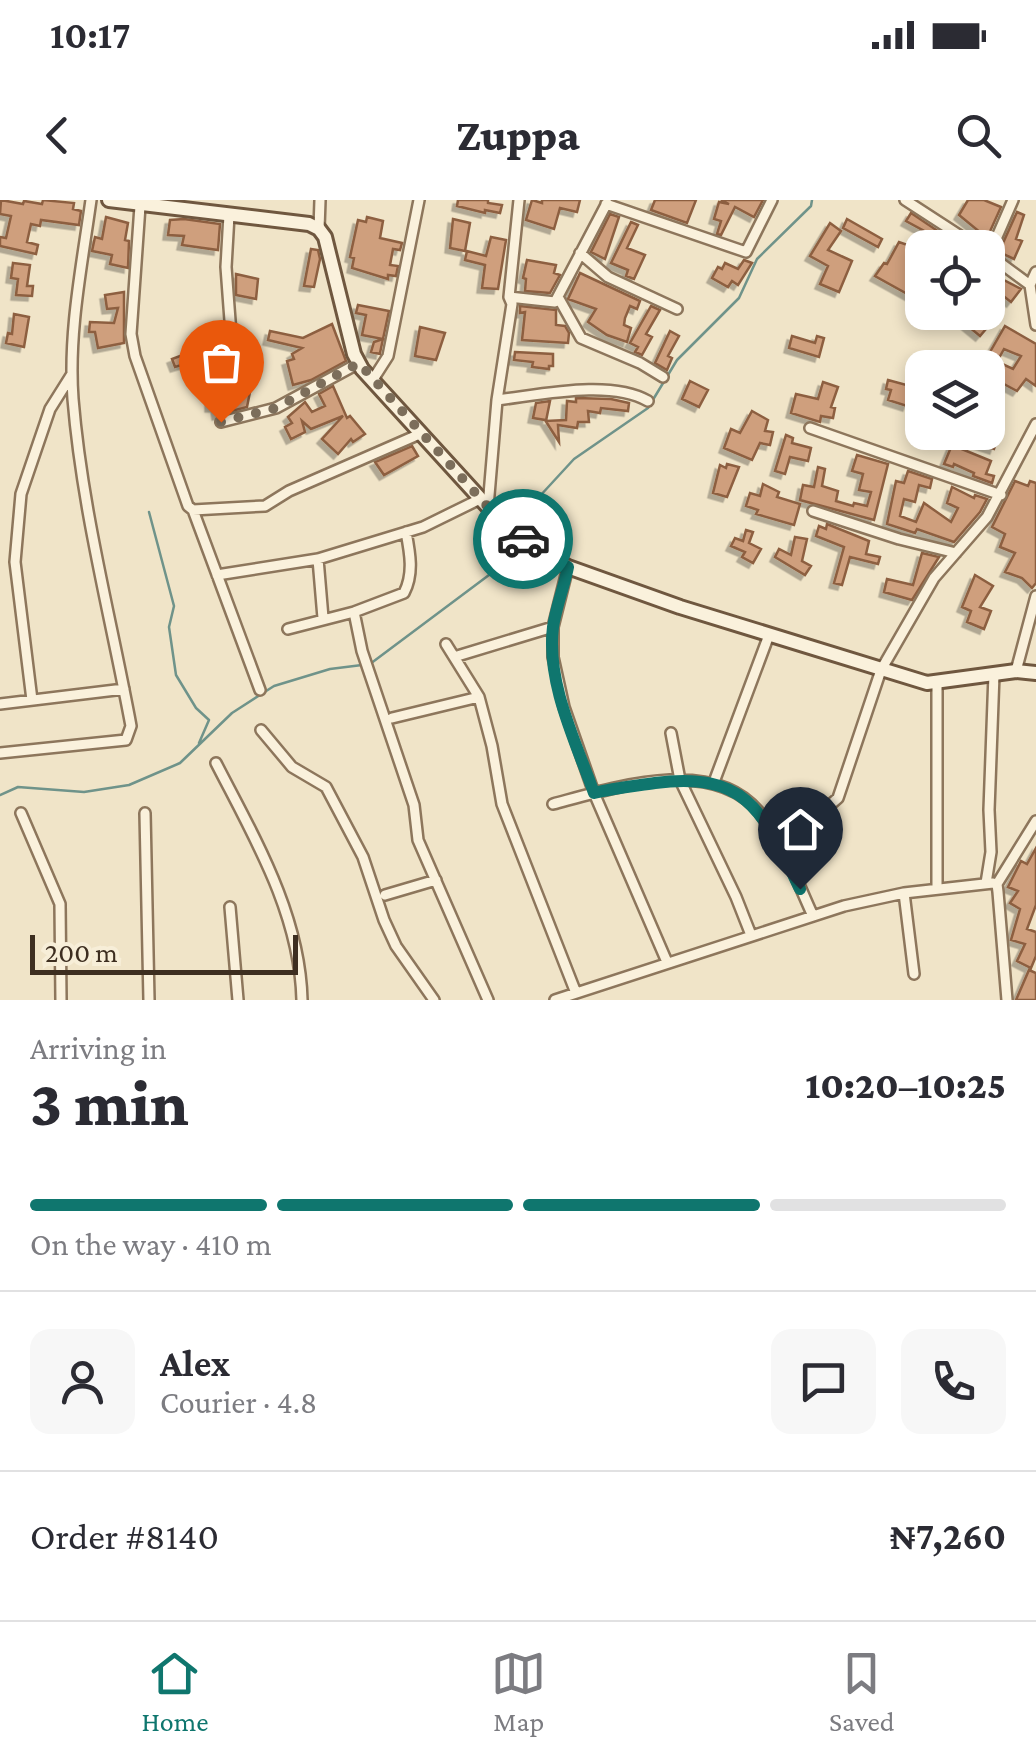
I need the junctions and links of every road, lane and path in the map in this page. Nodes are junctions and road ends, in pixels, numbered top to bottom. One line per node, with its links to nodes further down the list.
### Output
1 (91, 200): 25 (street)
2 (109, 200): 10 (street)
3 (320, 200): 13 (street)
4 (419, 200): 28 (street)
5 (519, 200): 20 (street)
6 (772, 200): 9 (street)
7 (905, 200): 14 (street)
8 (1013, 200): 15 (street)
9 (607, 202): 16 (street)
10 (140, 206): 11 (street); 37 (street)
11 (200, 206): 12 (street)
12 (229, 215): 13 (street); 26 (street)
13 (319, 229): 24 (street)
14 (951, 230)
15 (999, 230)
16 (580, 253): 21 (street); 22 (street)
17 (1005, 267): 19 (street)
18 (1036, 272): 19 (street)
19 (1030, 285): 23 (street)
20 (509, 297): 21 (street); 29 (street)
21 (558, 297): 27 (street)
22 (678, 310)
23 (1036, 325)
24 (359, 363): 28 (street); 31 (street)
25 (73, 371): 57 (street); 60 (street)
26 (234, 374)
27 (663, 376)
28 (372, 380): 34 (street)
29 (498, 400): 30 (street); 36 (street)
30 (648, 401)
31 (221, 422)
32 (1036, 424): 35 (street)
33 (810, 428): 35 (street)
34 (422, 433): 36 (street); 37 (street)
35 (1001, 495): 40 (street)
36 (484, 503): 39 (street); 42 (street)
37 (192, 510): 43 (street)
38 (814, 511): 40 (street)
39 (406, 532): 41 (street); 45 (street)
40 (956, 553): 52 (street)
41 (318, 558): 43 (street); 46 (street)
42 (568, 567): 47 (street); 49 (street)
43 (217, 576): 58 (street)
44 (1036, 596): 53 (street)
45 (354, 612): 46 (street); 75 (street)
46 (323, 618): 48 (street)
47 (553, 627): 51 (street); 69 (street)
48 (288, 629)
49 (768, 635): 52 (street); 68 (street)
50 (446, 644): 51 (street)
51 (454, 658): 59 (street)
52 (881, 670): 56 (street); 74 (street)
53 (1016, 672): 54 (street); 55 (street)
54 (1036, 672)
55 (994, 674): 56 (street); 76 (street)
56 (936, 683): 77 (street)
57 (124, 689): 60 (street); 65 (street)
58 (260, 690)
59 (478, 697): 62 (street); 85 (street)
60 (32, 700): 61 (street)
61 (0, 704)
62 (392, 718)
63 (260, 730): 90 (street)
64 (671, 733): 67 (street)
65 (0, 753)
66 (216, 763): 89 (street)
67 (680, 780): 68 (street); 69 (street); 82 (street)
68 (714, 782): 74 (street)
69 (594, 793): 70 (street); 83 (street)
70 (553, 804)
71 (145, 813): 87 (street)
72 (21, 814): 86 (street)
73 (1036, 822): 76 (street)
74 (774, 836): 81 (street)
75 (436, 880): 79 (street); 91 (street)
76 (992, 884): 77 (street); 93 (street)
77 (937, 888): 78 (street)
78 (904, 893): 81 (street); 84 (street)
79 (385, 895)
80 (230, 907): 88 (street)
81 (813, 916): 82 (street)
82 (752, 935): 83 (street)
83 (667, 962): 85 (street)
84 (914, 974)
85 (576, 992): 92 (street)
86 (61, 1000)
87 (149, 1000)
88 (238, 1000)
89 (302, 1000)
90 (434, 1000)
91 (488, 1000)
92 (556, 1000)
93 (1007, 1000)

